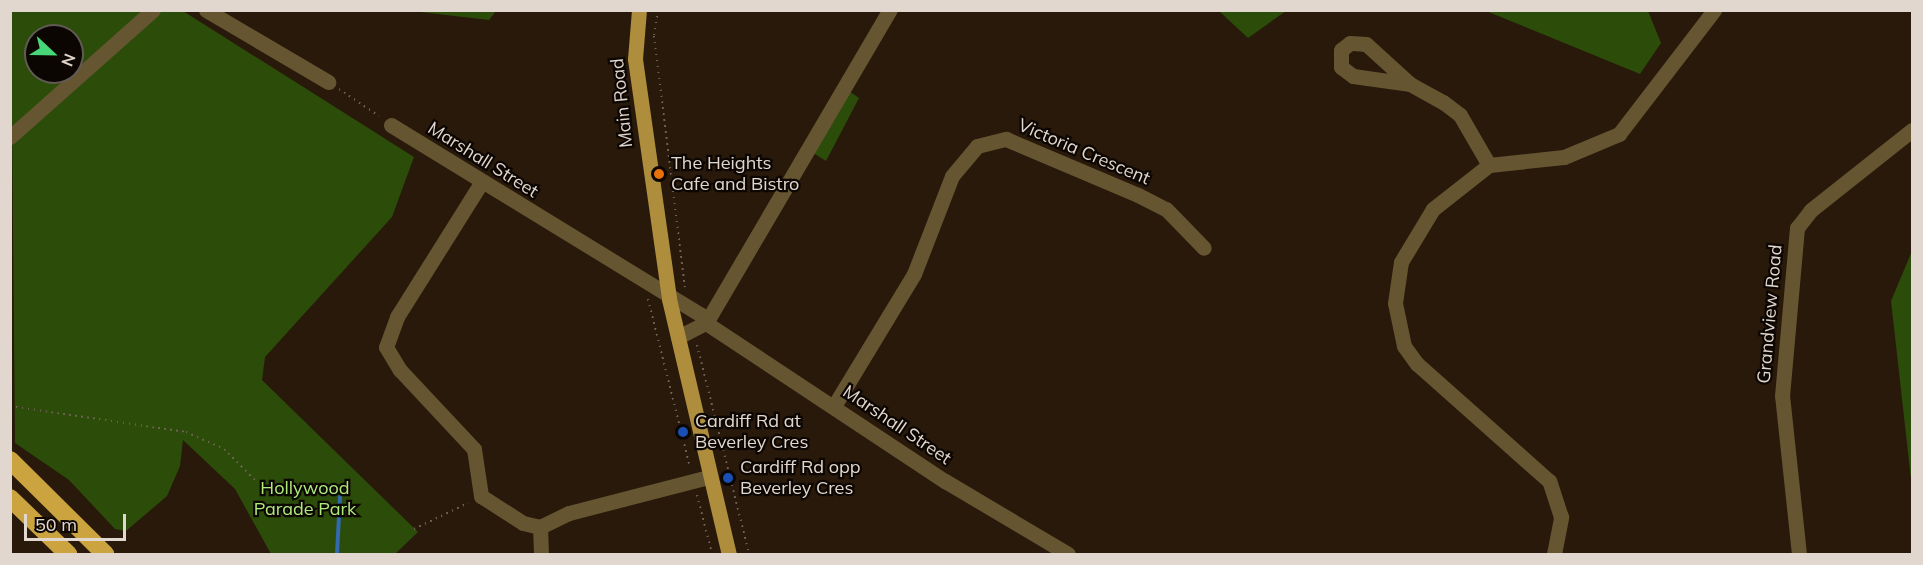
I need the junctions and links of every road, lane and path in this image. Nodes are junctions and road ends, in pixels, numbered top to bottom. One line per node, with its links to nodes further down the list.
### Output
1 (153, 10): 11 (street)
2 (206, 10): 7 (street)
3 (639, 10): 17 (main road, Main Road)
4 (658, 10): 16 (path)
5 (890, 10): 18 (street)
6 (1714, 10): 12 (street)
7 (328, 82): 9 (path)
8 (1410, 84): 12 (street)
9 (391, 125): 13 (street, Marshall Street)
10 (1912, 130): 40 (street, Grandview Road)
11 (10, 137)
12 (1489, 165): 39 (street)
13 (481, 183): 15 (street, Marshall Street); 28 (street)
14 (1204, 248): 22 (street, Victoria Crescent)
15 (644, 284): 17 (street, Marshall Street); 24 (path)
16 (688, 298)
17 (669, 299): 18 (street, Marshall Street); 19 (main road, Main Road)
18 (706, 323): 19 (street); 22 (street, Marshall Street)
19 (678, 337): 25 (main road, Main Road)
20 (697, 345): 37 (path)
21 (10, 406): 26 (path)
22 (834, 406): 38 (street, Marshall Street)
23 (10, 460): 33 (highway)
24 (690, 468)
25 (708, 477): 30 (street); 36 (main road, Main Road)
26 (256, 481)
27 (696, 492): 35 (path)
28 (481, 496): 30 (street); 31 (path)
29 (10, 498): 32 (highway)
30 (540, 527): 34 (street)
31 (414, 529)
32 (68, 555)
33 (105, 555)
34 (541, 555)
35 (712, 555)
36 (729, 555)
37 (749, 555)
38 (1068, 555)
39 (1554, 555)
40 (1799, 555)

